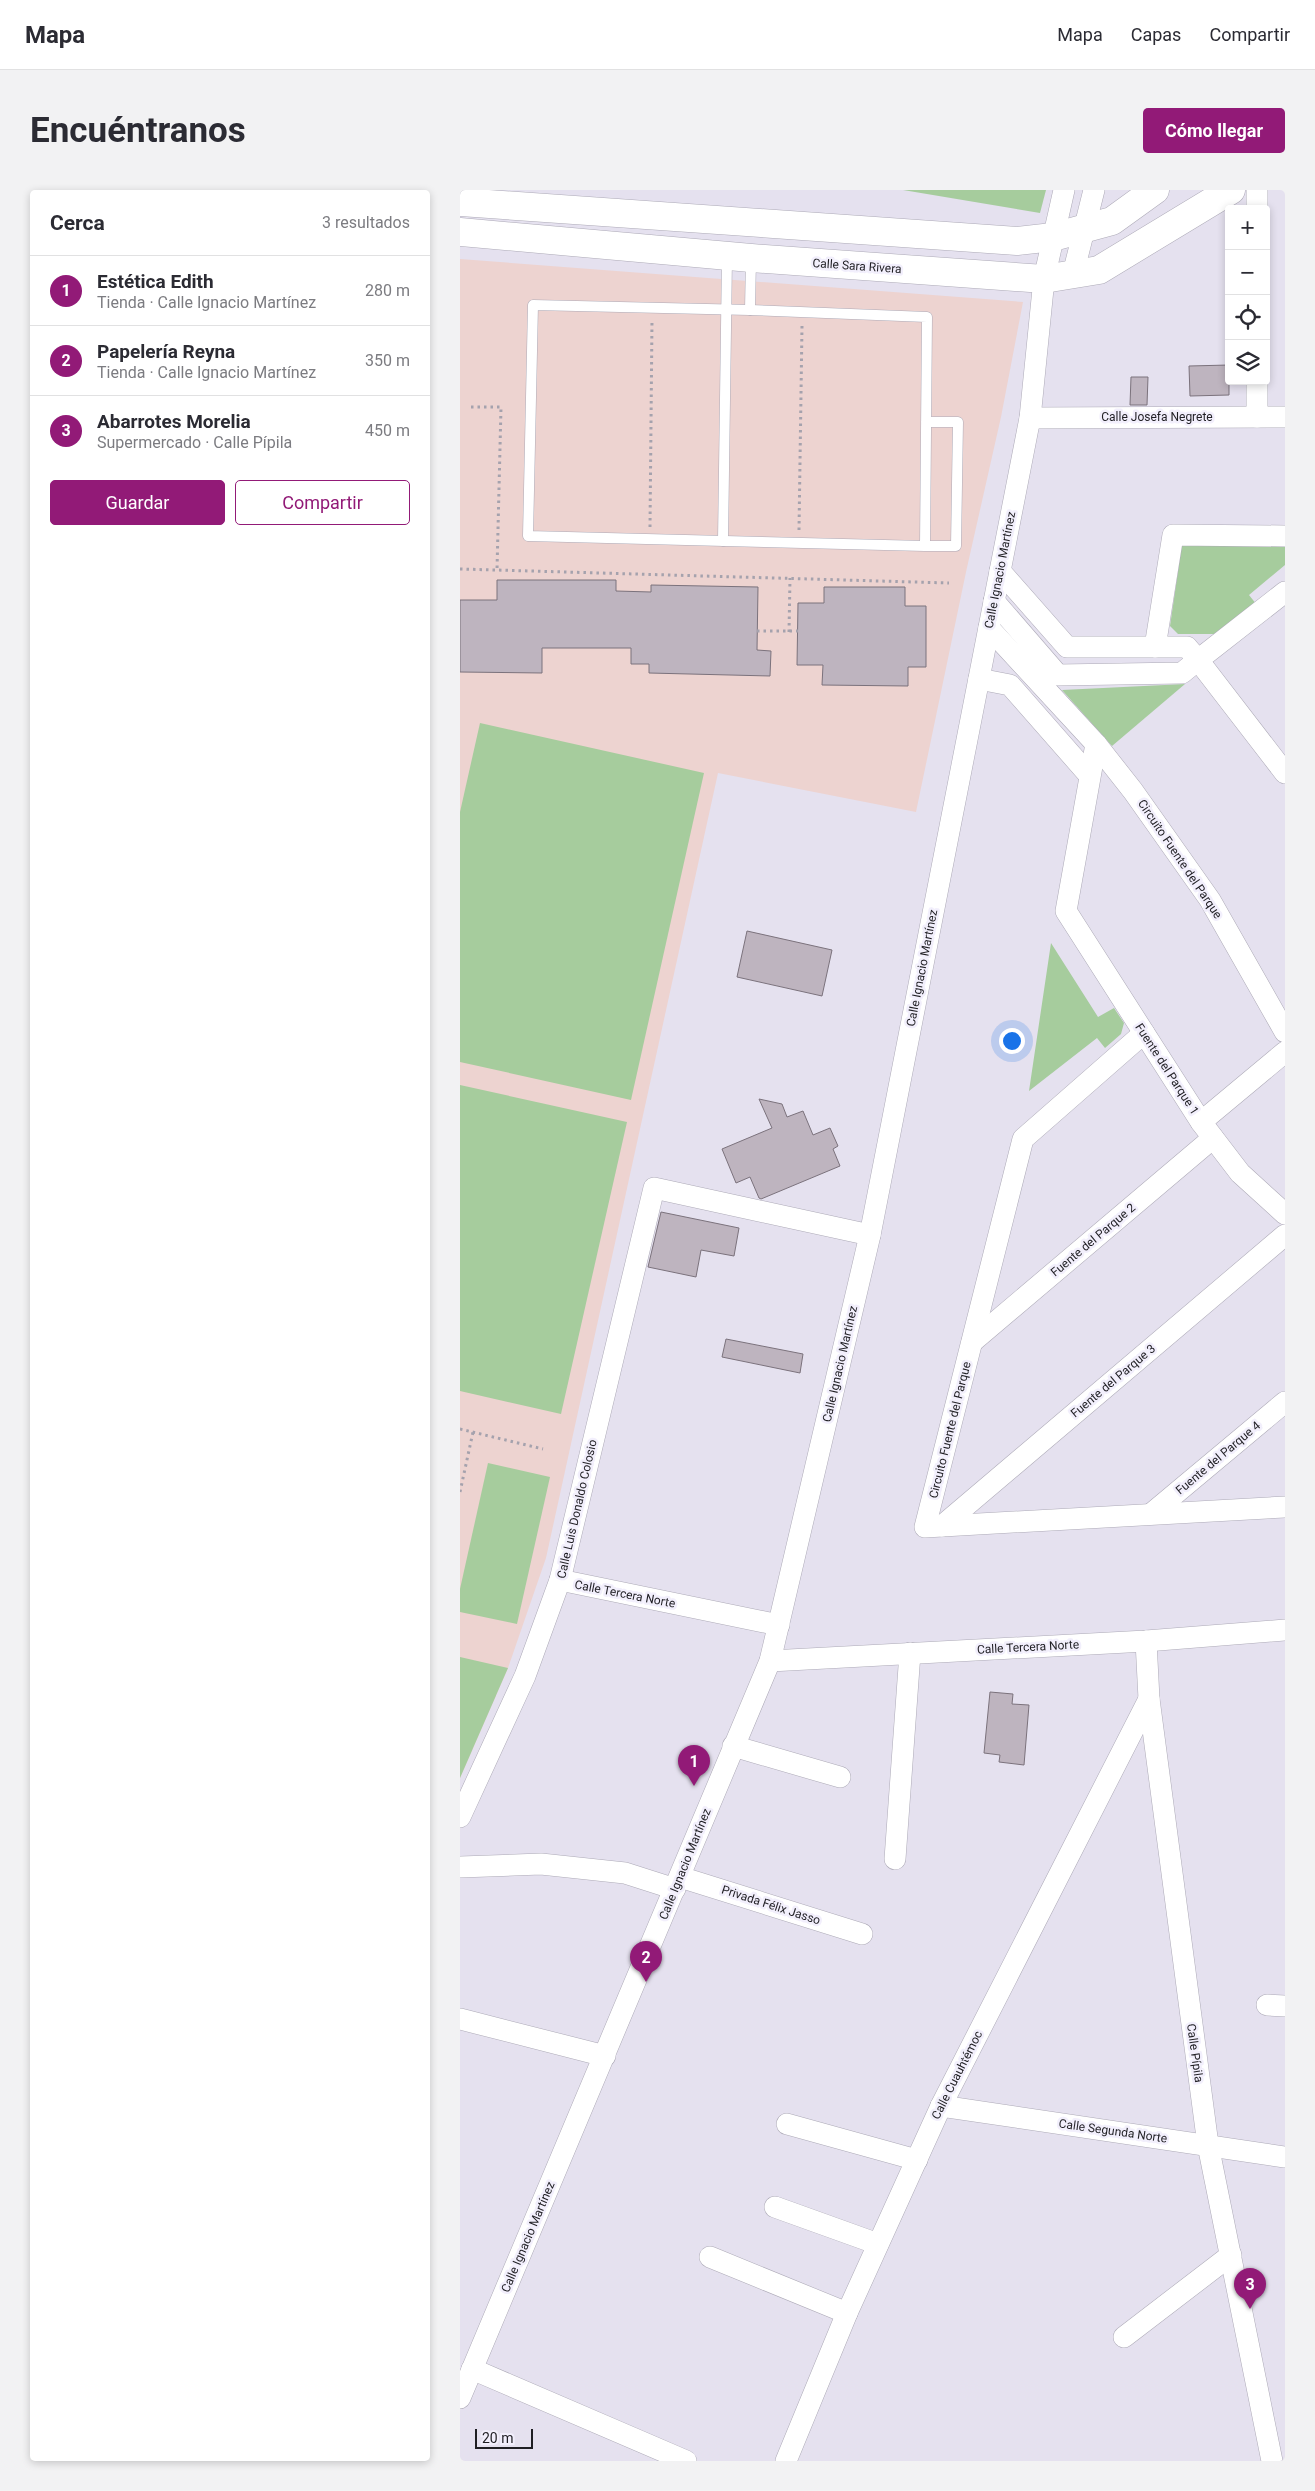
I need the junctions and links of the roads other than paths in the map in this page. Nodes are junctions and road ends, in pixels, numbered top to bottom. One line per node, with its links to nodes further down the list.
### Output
1 (1064, 190): 12 (street, Calle Ignacio Martínez)
2 (1094, 190): 9 (street)
3 (1155, 190): 9 (street)
4 (1231, 190): 14 (street, Calle Sara Rivera)
5 (1256, 190): 8 (street)
6 (503, 198): 7 (street); 11 (street); 12 (street)
7 (460, 202)
8 (1257, 205)
9 (1085, 228): 12 (street); 14 (street)
10 (460, 232): 11 (street, Calle Sara Rivera)
11 (498, 235): 13 (street, Calle Sara Rivera)
12 (1053, 237): 15 (street, Calle Ignacio Martínez)
13 (739, 257): 15 (street, Calle Sara Rivera); 16 (lane); 17 (lane)
14 (1073, 274): 15 (street, Calle Sara Rivera)
15 (1044, 279): 21 (street, Calle Ignacio Martínez)
16 (726, 309): 17 (lane); 24 (lane); 24 (lane)
17 (750, 310): 22 (lane)
18 (1257, 385): 19 (street)
19 (1257, 417): 20 (street, Calle Josefa Negrete); 21 (street, Calle Josefa Negrete)
20 (1285, 417)
21 (1030, 418): 26 (street, Calle Ignacio Martínez)
22 (926, 422): 25 (lane); 25 (lane)
23 (1285, 536): 30 (street)
24 (723, 541): 25 (lane)
25 (926, 546)
26 (1000, 571): 28 (street, Calle Ignacio Martínez); 30 (street)
27 (1285, 592): 31 (street)
28 (994, 601): 29 (street, Calle Ignacio Martínez); 31 (street)
29 (989, 628): 32 (street, Calle Ignacio Martínez); 33 (street, Circuito Fuente del Parque)
30 (1155, 646): 31 (street)
31 (1198, 660): 34 (street)
32 (979, 679): 35 (street); 41 (street, Calle Ignacio Martínez)
33 (1096, 744): 35 (street); 36 (street, Circuito Fuente del Parque)
34 (1283, 766)
35 (1089, 775): 37 (street, Fuente del Parque 1)
36 (1285, 1032)
37 (1144, 1033): 39 (street, Fuente del Parque 1); 43 (street, Circuito Fuente del Parque)
38 (1285, 1052): 39 (street, Fuente del Parque 2)
39 (1207, 1130): 40 (street, Fuente del Parque 1); 43 (street, Fuente del Parque 2)
40 (1285, 1214)
41 (870, 1235): 48 (street, Calle Luis Donaldo Colosio); 49 (street, Calle Ignacio Martínez)
42 (1285, 1235): 47 (street, Fuente del Parque 3)
43 (972, 1342): 47 (street, Circuito Fuente del Parque)
44 (1285, 1402): 46 (street, Fuente del Parque 4)
45 (1285, 1507): 46 (street)
46 (1151, 1514): 47 (street)
47 (942, 1526)
48 (560, 1580): 49 (street, Calle Tercera Norte); 57 (street, Calle Luis Donaldo Colosio)
49 (779, 1625): 53 (street, Calle Ignacio Martínez)
50 (1285, 1630): 51 (street, Calle Tercera Norte)
51 (1146, 1641): 52 (street, Calle Tercera Norte); 54 (street, Calle Pípila)
52 (910, 1653): 53 (street, Calle Tercera Norte); 58 (street)
53 (770, 1661): 55 (street, Calle Ignacio Martínez)
54 (1149, 1699): 64 (street, Calle Cuauhtémoc); 66 (street, Calle Pípila)
55 (733, 1746): 56 (street); 60 (street, Calle Ignacio Martínez)
56 (840, 1777)
57 (460, 1817)
58 (895, 1859)
59 (460, 1867): 60 (street, Privada Félix Jasso)
60 (678, 1883): 61 (street, Privada Félix Jasso); 63 (street, Calle Ignacio Martínez)
61 (862, 1934)
62 (460, 2019): 63 (street)
63 (605, 2056): 75 (street, Calle Ignacio Martínez)
64 (941, 2106): 66 (street, Calle Segunda Norte); 68 (street, Calle Cuauhtémoc)
65 (787, 2124): 68 (street)
66 (1208, 2146): 67 (street, Calle Segunda Norte); 71 (street, Calle Pípila)
67 (1285, 2157)
68 (917, 2160): 70 (street, Calle Cuauhtémoc)
69 (775, 2207): 70 (street)
70 (878, 2244): 73 (street, Calle Cuauhtémoc)
71 (1231, 2255): 74 (street); 79 (street, Calle Pípila)
72 (710, 2257): 73 (street)
73 (847, 2312): 78 (street, Calle Cuauhtémoc)
74 (1124, 2338)
75 (472, 2369): 76 (street, Calle Ignacio Martínez); 77 (street)
76 (460, 2398)
77 (686, 2461)
78 (786, 2461)
79 (1272, 2461)

